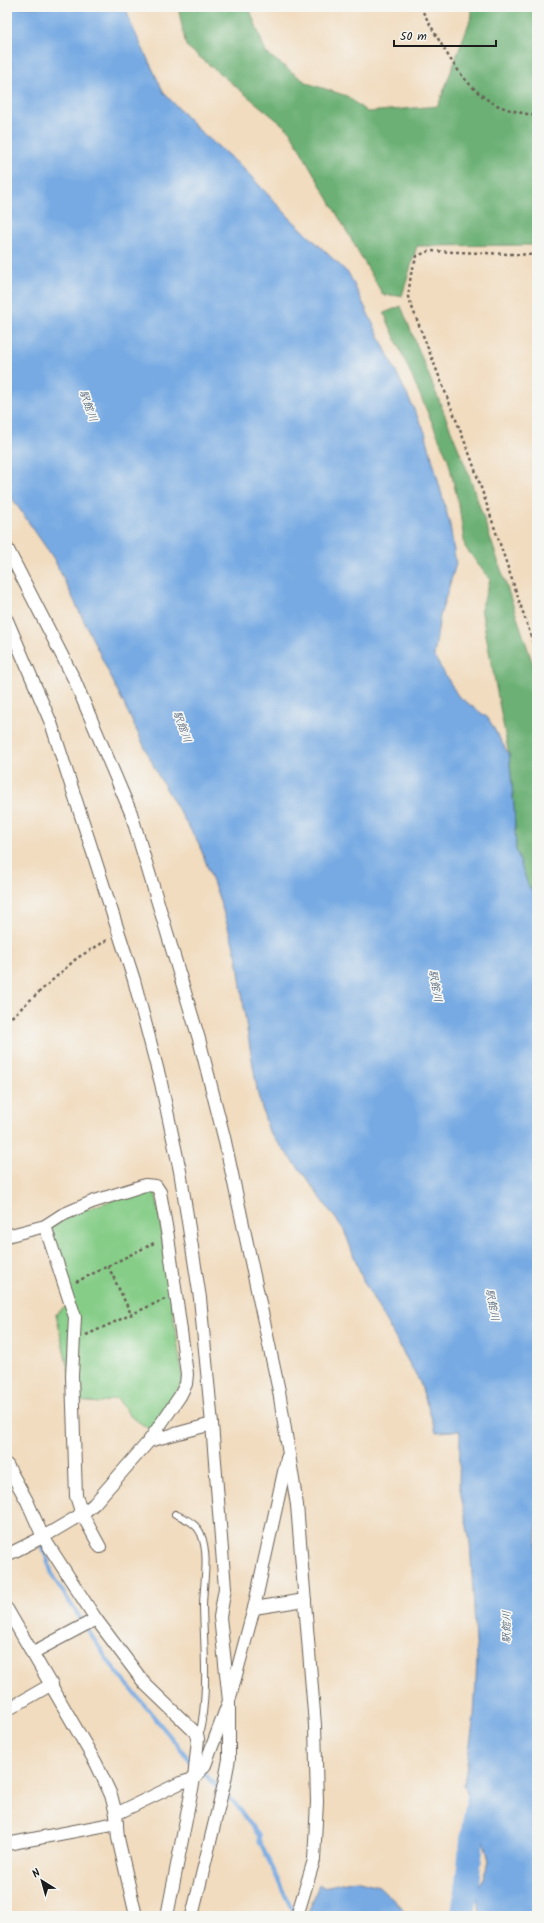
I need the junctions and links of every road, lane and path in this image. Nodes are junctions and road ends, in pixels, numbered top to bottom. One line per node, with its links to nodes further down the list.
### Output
1 (420, 7): 2 (path)
2 (537, 116)
3 (537, 255): 6 (path)
4 (7, 548): 19 (street)
5 (7, 620): 7 (street)
6 (537, 654)
7 (119, 935): 8 (path); 17 (street)
8 (7, 1021)
9 (45, 1226): 10 (street); 11 (street); 13 (street)
10 (7, 1236)
11 (168, 1237): 12 (path); 14 (street)
12 (108, 1266): 13 (path); 15 (path)
13 (65, 1287): 16 (street)
14 (176, 1294): 15 (path); 18 (street)
15 (131, 1314): 16 (path)
16 (74, 1340): 21 (street)
17 (212, 1424): 18 (street); 32 (street)
18 (149, 1442): 21 (street)
19 (289, 1452): 26 (street); 27 (street)
20 (7, 1465): 23 (street)
21 (82, 1514): 23 (street); 24 (street)
22 (175, 1514): 34 (lane)
23 (43, 1537): 25 (street); 29 (street)
24 (100, 1547)
25 (7, 1555)
26 (305, 1600): 27 (street); 41 (street)
27 (254, 1608): 32 (street)
28 (7, 1609): 30 (street)
29 (96, 1619): 30 (street); 34 (street)
30 (32, 1653): 31 (street)
31 (52, 1684): 33 (street); 36 (street)
32 (229, 1701): 35 (street); 40 (street)
33 (7, 1710)
34 (198, 1739): 35 (street)
35 (194, 1779): 36 (street); 39 (street)
36 (116, 1818): 37 (street); 38 (street)
37 (7, 1844)
38 (136, 1916)
39 (167, 1916)
40 (192, 1916)
41 (297, 1916)

